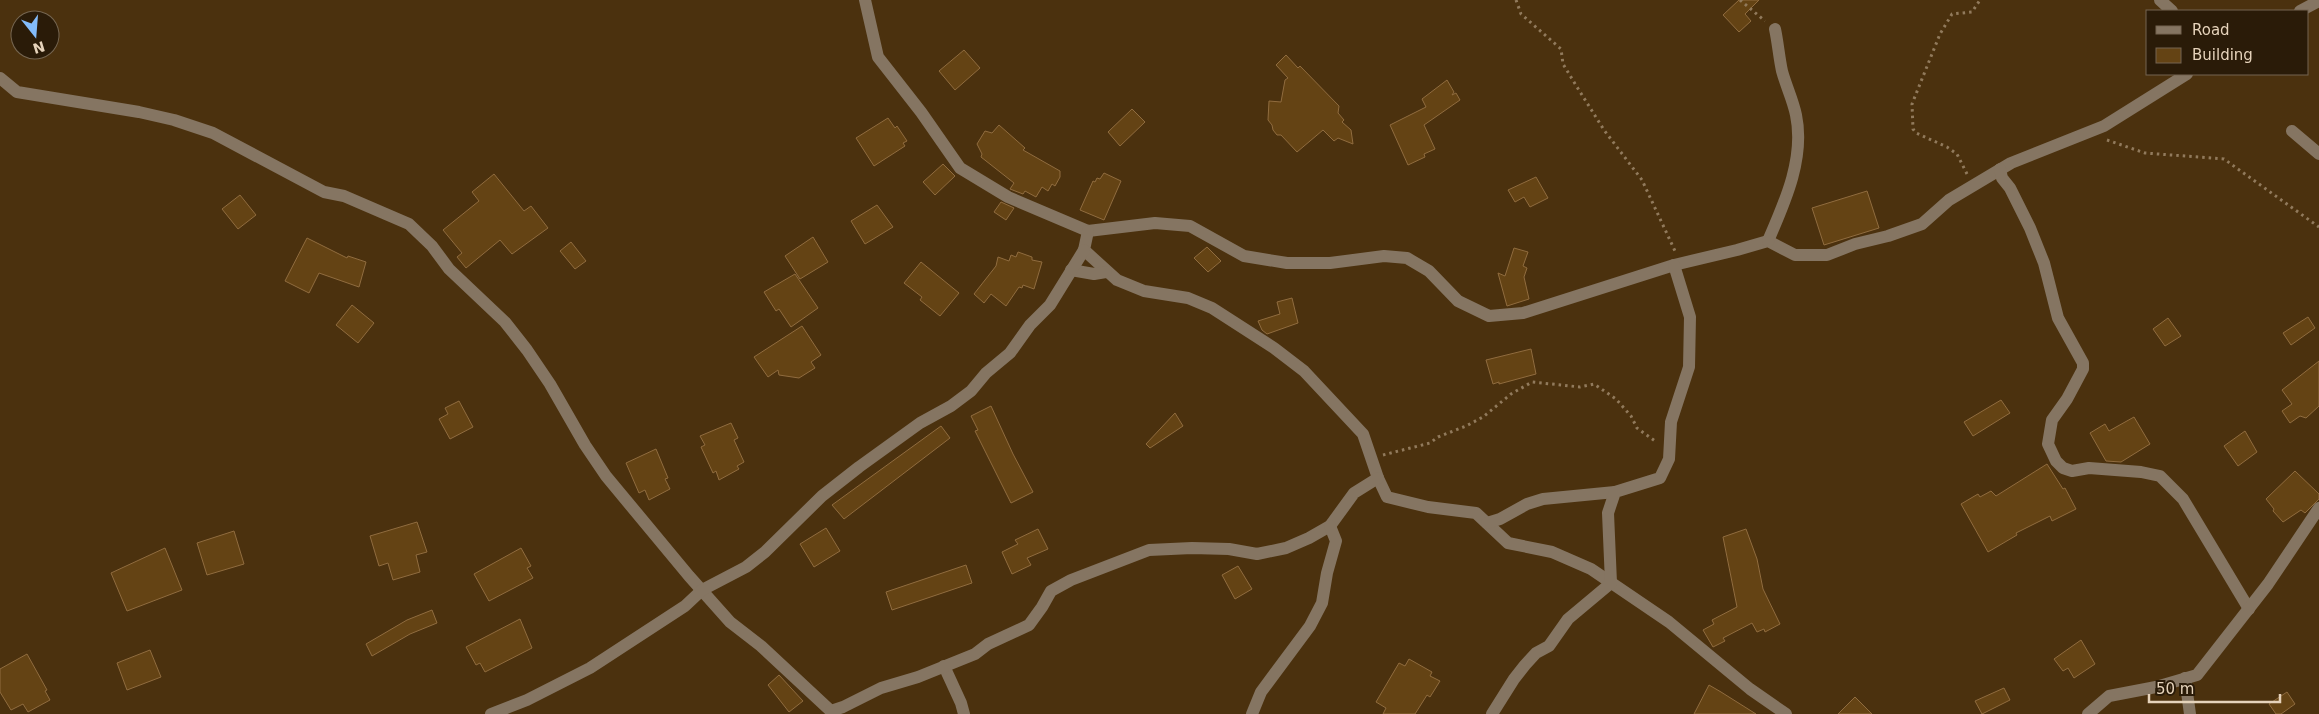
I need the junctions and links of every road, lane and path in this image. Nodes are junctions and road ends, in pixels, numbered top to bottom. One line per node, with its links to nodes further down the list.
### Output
1 (865, 0): 18 (street)
2 (1516, 0): 21 (path)
3 (1740, 0): 9 (path)
4 (1980, 0): 16 (path)
5 (2160, 0): 7 (street)
6 (2319, 1): 8 (street)
7 (2171, 10)
8 (2302, 10)
9 (1775, 29): 19 (street)
10 (2185, 75): 13 (street)
11 (0, 78): 32 (street)
12 (2292, 131): 14 (street)
13 (2085, 134): 15 (street); 17 (path)
14 (2319, 154)
15 (2000, 169): 16 (street); 33 (street)
16 (1976, 184): 19 (street)
17 (2319, 227)
18 (1088, 231): 20 (street); 21 (street)
19 (1768, 241): 21 (street)
20 (1084, 250): 22 (street); 23 (street)
21 (1677, 265): 24 (street)
22 (1070, 270): 23 (street); 32 (street)
23 (1106, 272): 25 (street)
24 (1670, 452): 25 (path); 27 (street)
25 (1372, 459): 26 (street)
26 (1378, 478): 29 (street); 30 (street)
27 (1615, 492): 29 (street); 31 (street)
28 (2319, 508): 33 (street)
29 (1487, 523): 31 (street)
30 (1330, 526): 34 (street); 39 (street)
31 (1611, 583): 40 (street); 41 (street)
32 (702, 590): 36 (street); 37 (street)
33 (2249, 609): 35 (street)
34 (944, 666): 36 (street); 38 (street)
35 (2186, 678): 42 (street); 43 (street)
36 (832, 713)
37 (492, 714)
38 (964, 714)
39 (1252, 714)
40 (1492, 714)
41 (1786, 714)
42 (2088, 714)
43 (2190, 714)

